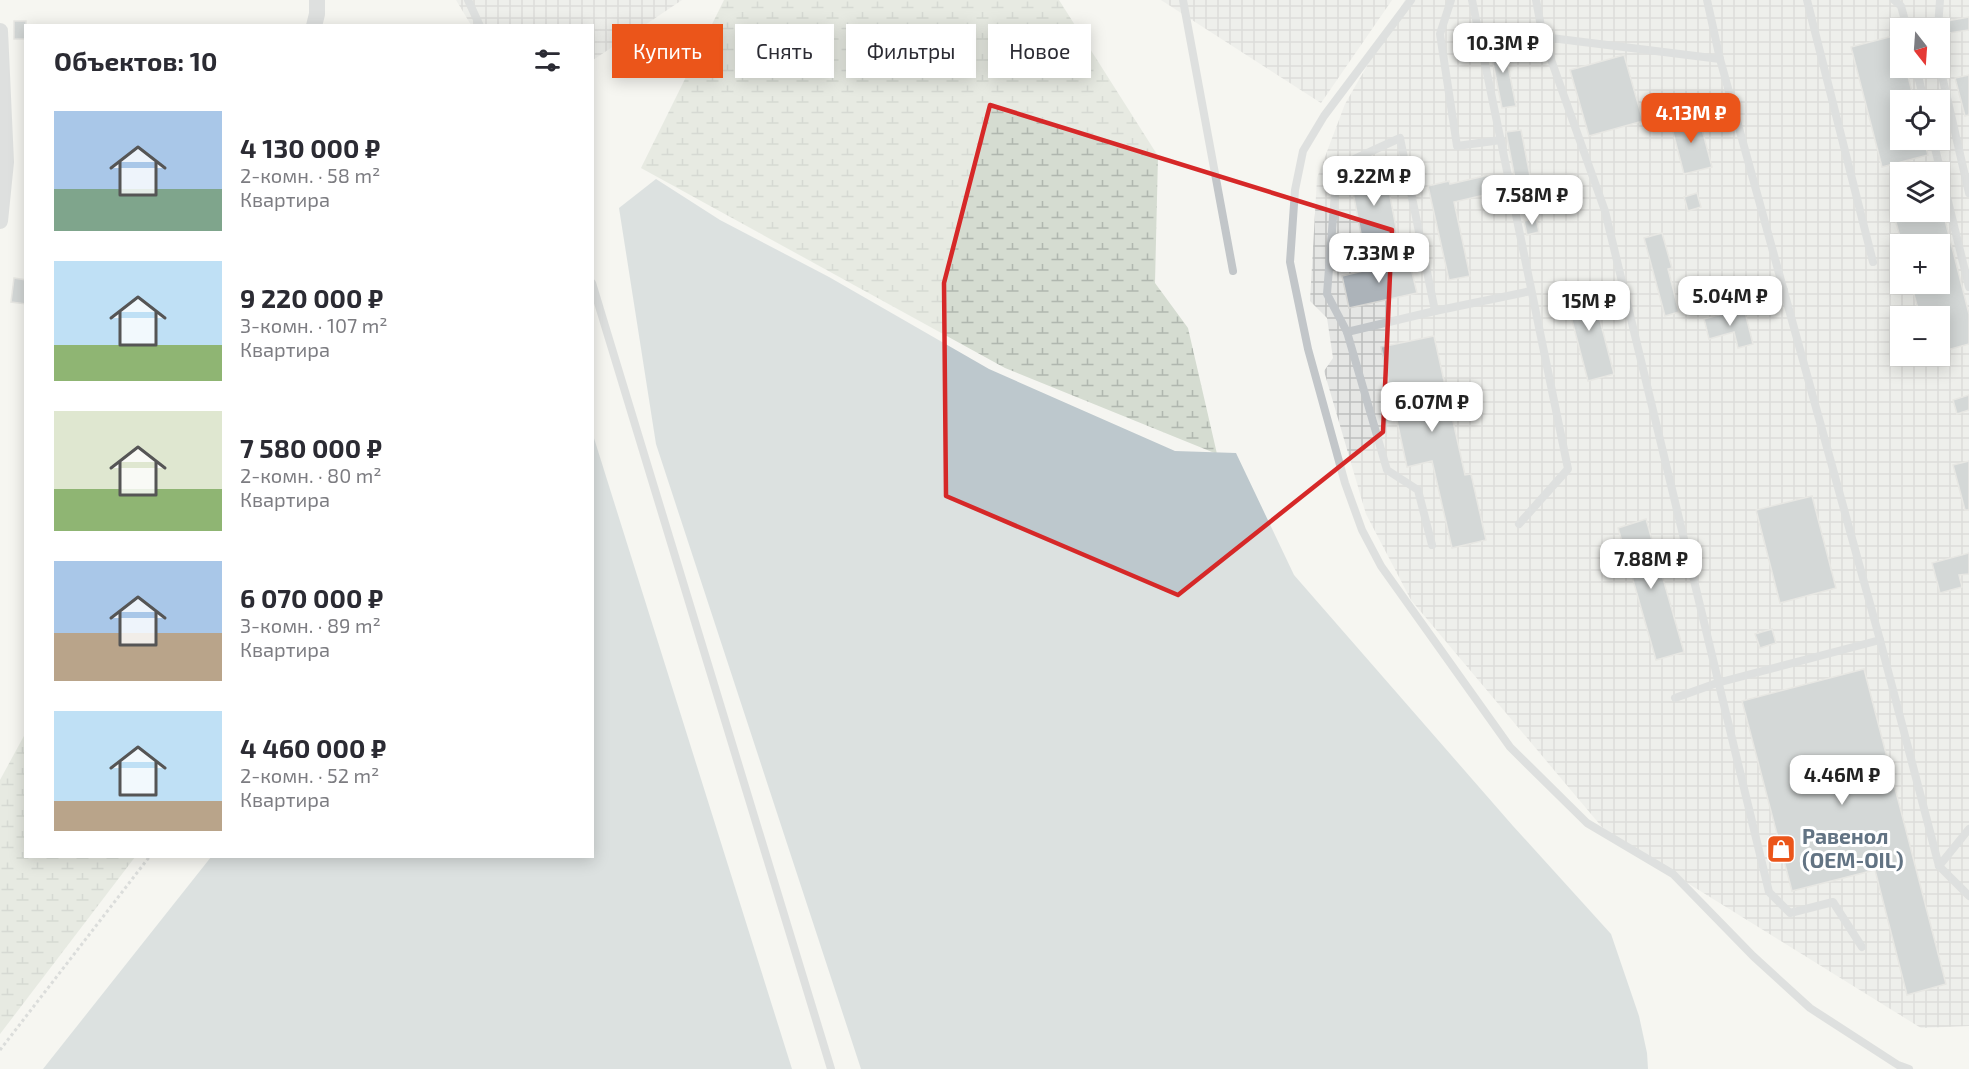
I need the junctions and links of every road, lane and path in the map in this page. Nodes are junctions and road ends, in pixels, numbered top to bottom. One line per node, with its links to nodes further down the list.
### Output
1 (317, 0): 14 (street)
2 (468, 0): 15 (lane)
3 (1183, 0): 25 (lane)
4 (1411, 0): 45 (lane)
5 (1451, 0): 20 (lane)
6 (1472, 0): 20 (lane)
7 (1536, 0): 17 (lane)
8 (1707, 0): 18 (lane)
9 (1807, 0): 24 (lane)
10 (1894, 0): 12 (lane)
11 (1940, 0): 13 (lane)
12 (1904, 18)
13 (1939, 18)
14 (314, 24)
15 (479, 24)
16 (0, 30): 23 (street)
17 (1543, 37): 18 (lane); 36 (lane)
18 (1720, 59): 28 (lane)
19 (1943, 78): 22 (lane)
20 (1501, 141): 29 (lane)
21 (1935, 150): 26 (lane)
22 (1969, 193)
23 (0, 221)
24 (1873, 262)
25 (1233, 271)
26 (1969, 287)
27 (594, 290): 44 (lane)
28 (1784, 290): 30 (lane); 35 (lane)
29 (1531, 291): 31 (lane); 33 (lane)
30 (1713, 309)
31 (1435, 311): 32 (lane); 32 (lane)
32 (1347, 332): 34 (lane)
33 (1519, 524)
34 (1432, 545)
35 (1880, 640): 36 (lane); 40 (lane)
36 (1718, 683): 37 (lane); 42 (lane)
37 (1675, 698)
38 (1969, 829): 40 (lane)
39 (148, 858): 43 (path)
40 (1939, 866): 41 (lane)
41 (1969, 896)
42 (1862, 947)
43 (0, 1050)
44 (831, 1069)
45 (1909, 1069)

